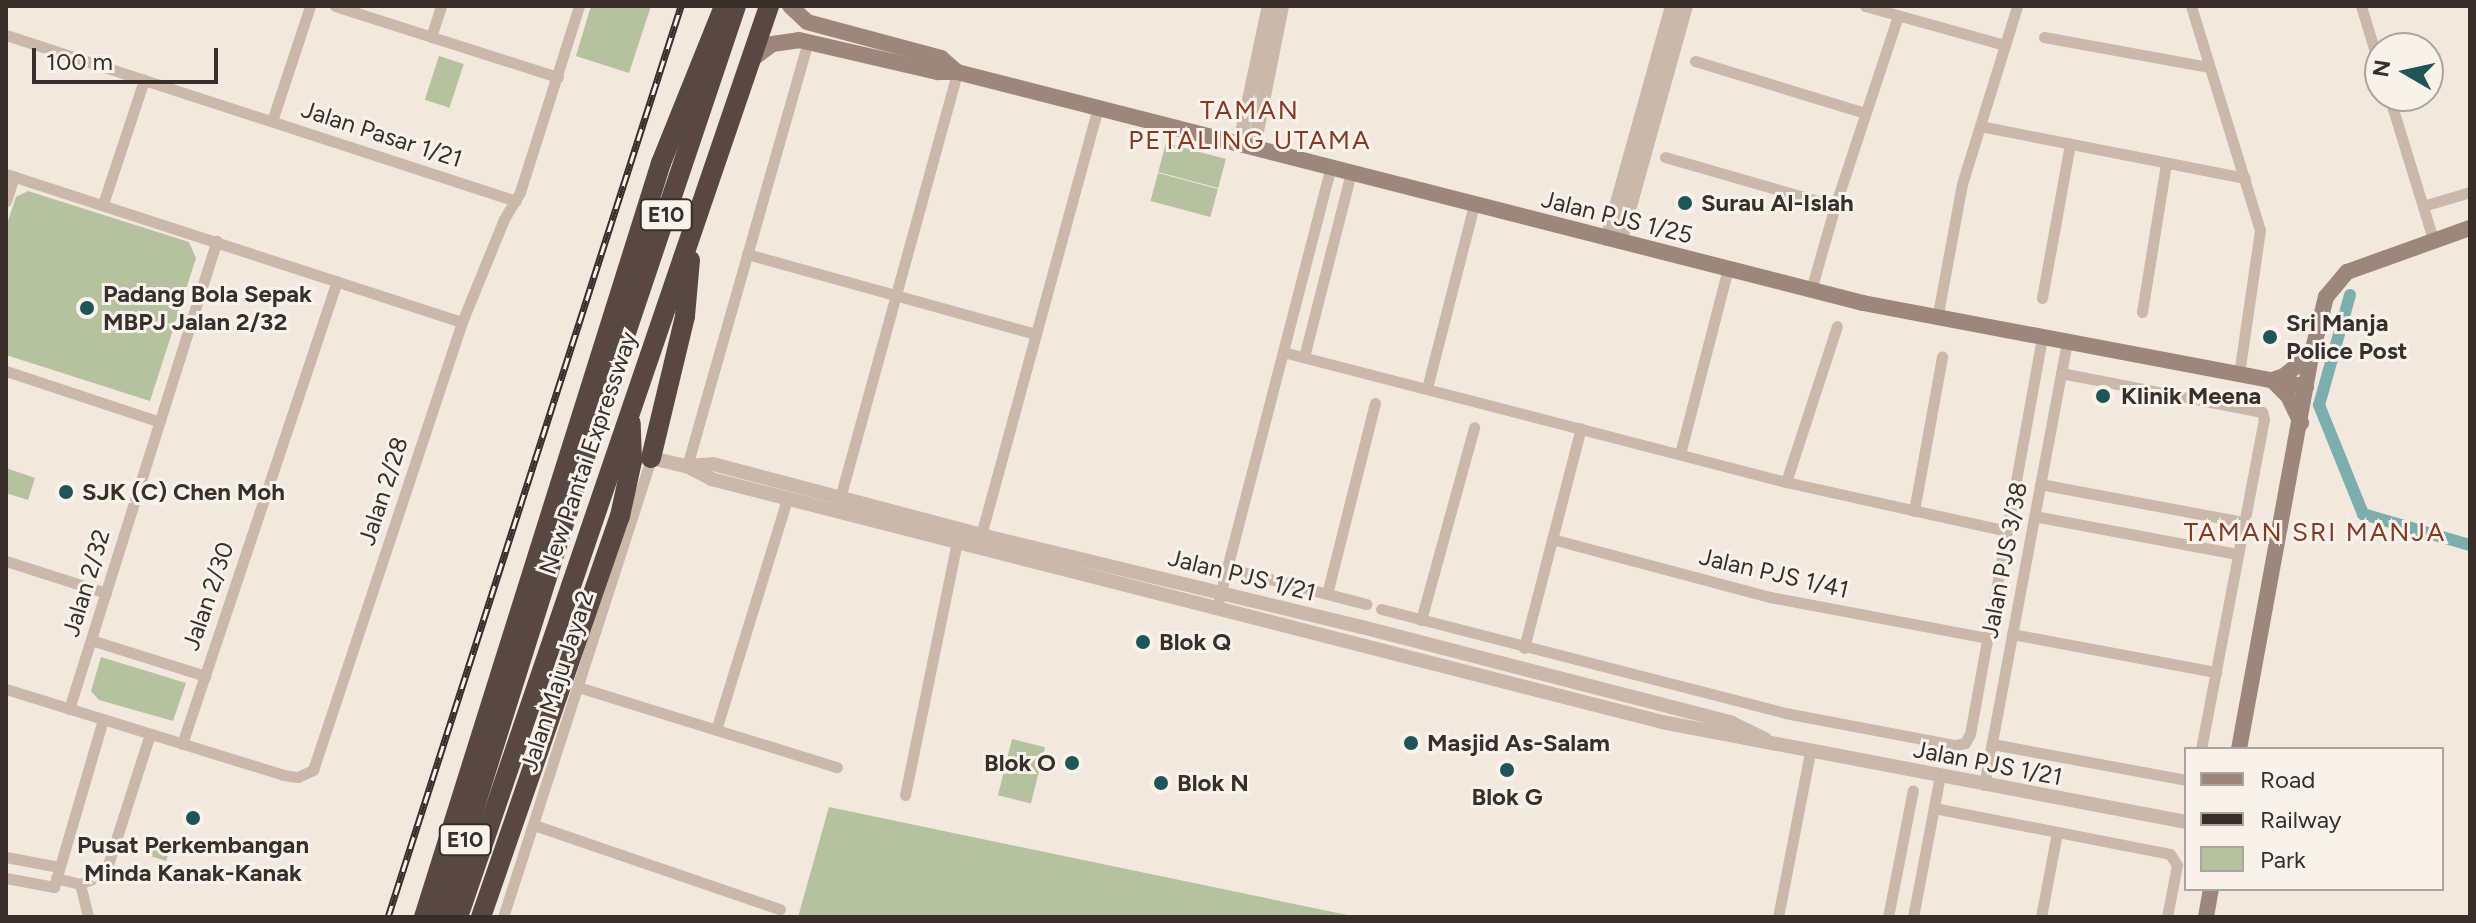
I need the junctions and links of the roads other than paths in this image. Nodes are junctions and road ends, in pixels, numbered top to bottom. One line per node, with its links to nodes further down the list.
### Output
1 (310, 6): 33 (street)
2 (335, 6): 20 (street)
3 (441, 6): 20 (street)
4 (579, 6): 28 (street, Jalan 2/28)
5 (724, 6): 141 (highway)
6 (736, 6): 142 (highway, New Pantai Expressway / E10)
7 (769, 6): 25 (highway, New Pantai Expressway / E10)
8 (790, 6): 27 (main road, Jalan PJS 1/25)
9 (1269, 6): 35 (street)
10 (1282, 6): 35 (street)
11 (1672, 6): 54 (street)
12 (1686, 6): 54 (street)
13 (1865, 6): 17 (street)
14 (2017, 6): 23 (street)
15 (2191, 6): 26 (street)
16 (2361, 6): 18 (street)
17 (1898, 16): 23 (street); 32 (street)
18 (2369, 32)
19 (6, 35): 29 (street, Jalan Pasar 1/21)
20 (431, 37): 28 (street)
21 (2044, 37): 26 (street)
22 (808, 41): 25 (main road, Jalan PJS 1/25); 27 (main road, Jalan PJS 1/25); 55 (street)
23 (2005, 45): 34 (street)
24 (1695, 61): 32 (street)
25 (750, 62): 50 (highway, New Pantai Expressway / E10)
26 (2209, 67): 42 (street)
27 (957, 72): 30 (main road, Jalan PJS 1/25); 59 (street)
28 (558, 77): 45 (street, Jalan 2/28)
29 (144, 80): 33 (street, Jalan Pasar 1/21); 46 (street)
30 (1098, 107): 35 (main road, Jalan PJS 1/25); 65 (street)
31 (2394, 112): 49 (street)
32 (1865, 113): 48 (street)
33 (272, 121): 45 (street, Jalan Pasar 1/21)
34 (1980, 126): 36 (street); 62 (street)
35 (1247, 144): 39 (main road, Jalan PJS 1/25)
36 (2070, 144): 38 (street); 60 (street)
37 (1665, 157): 48 (street)
38 (2166, 163): 42 (street); 61 (street)
39 (1331, 167): 40 (main road, Jalan PJS 1/25); 68 (street)
40 (1351, 172): 47 (main road, Jalan PJS 1/25); 70 (street)
41 (10, 175): 44 (street); 46 (street)
42 (2245, 178): 74 (street)
43 (2470, 192): 49 (street)
44 (6, 201)
45 (516, 201): 63 (street, Jalan 2/28)
46 (103, 204): 53 (street)
47 (1474, 205): 54 (main road, Jalan PJS 1/25); 77 (street)
48 (1835, 206): 58 (street)
49 (2423, 206): 52 (street)
50 (693, 228): 79 (highway, New Pantai Expressway / E10); 85 (highway)
51 (2470, 228): 52 (main road)
52 (2433, 239): 69 (main road)
53 (217, 241): 57 (street); 80 (street, Jalan 2/32)
54 (1613, 241): 56 (main road, Jalan PJS 1/25)
55 (747, 254): 59 (street); 86 (street)
56 (1728, 269): 58 (main road, Jalan PJS 1/25); 84 (street)
57 (337, 281): 63 (street); 112 (street, Jalan 2/30)
58 (1811, 290): 62 (main road, Jalan PJS 1/25)
59 (896, 296): 65 (street); 89 (street)
60 (2042, 298)
61 (2142, 312)
62 (1937, 319): 66 (main road, Jalan PJS 1/25)
63 (462, 322): 119 (street, Jalan 2/28)
64 (1837, 326): 87 (street)
65 (1036, 334): 95 (street)
66 (2042, 339): 67 (main road, Jalan PJS 1/25); 94 (street, Jalan PJS 3/38)
67 (2067, 343): 73 (street, Jalan PJS 3/38); 74 (main road, Jalan PJS 1/25)
68 (1283, 352): 70 (street); 100 (street)
69 (2312, 353): 75 (main road); 76 (main road)
70 (1304, 357): 77 (street)
71 (1942, 357): 91 (street)
72 (6, 371): 80 (street)
73 (2061, 373): 88 (street, Jalan PJS 3/38); 93 (street)
74 (2239, 374): 75 (main road, Jalan PJS 1/25)
75 (2272, 380): 76 (main road, Jalan PJS 1/25); 81 (main road)
76 (2306, 387): 81 (main road)
77 (1427, 388): 83 (street)
78 (1375, 403): 102 (street)
79 (630, 407): 143 (highway, New Pantai Expressway / E10); 144 (highway)
80 (160, 422): 101 (street, Jalan 2/32)
81 (2301, 423): 122 (main road)
82 (1474, 427): 106 (street)
83 (1581, 428): 84 (street); 97 (street)
84 (1680, 454): 87 (street)
85 (651, 458): 86 (street, Jalan PJS 1/21); 113 (street, Jalan Maju Jaya 2)
86 (687, 466): 89 (street, Jalan PJS 1/21); 90 (street, Jalan PJS 1/21)
87 (1786, 482): 91 (street)
88 (2040, 484): 92 (street, Jalan PJS 3/38); 93 (street)
89 (840, 498): 96 (street, Jalan PJS 1/21)
90 (787, 499): 96 (street, Jalan PJS 1/21); 117 (street)
91 (1914, 511): 94 (street)
92 (2034, 516): 98 (street); 107 (street, Jalan PJS 3/38)
93 (2244, 522): 98 (street)
94 (2007, 531): 108 (street, Jalan PJS 3/38)
95 (981, 535): 96 (street, Jalan PJS 1/21); 103 (street, Jalan PJS 1/21)
96 (958, 537): 103 (street, Jalan PJS 1/21); 129 (street)
97 (1552, 539): 108 (street, Jalan PJS 1/41); 110 (street)
98 (2238, 554): 111 (street)
99 (6, 561): 101 (street)
100 (1227, 568): 102 (street); 103 (street)
101 (106, 593): 109 (street, Jalan 2/32)
102 (1327, 594): 104 (street)
103 (1219, 600): 123 (street, Jalan PJS 1/21)
104 (1366, 604)
105 (1381, 609): 106 (street)
106 (1421, 620): 110 (street)
107 (2012, 634): 111 (street); 120 (street, Jalan PJS 3/38)
108 (1988, 638): 110 (street, Jalan PJS 3/38)
109 (91, 640): 112 (street); 115 (street, Jalan 2/32)
110 (1524, 648)
111 (2216, 672): 121 (street)
112 (205, 676): 119 (street, Jalan 2/30)
113 (578, 687): 117 (street); 132 (street, Jalan Maju Jaya 2)
114 (6, 689): 115 (street)
115 (69, 709): 116 (street)
116 (103, 719): 118 (street); 135 (street)
117 (716, 730): 124 (street)
118 (150, 734): 119 (street); 137 (street)
119 (182, 744)
120 (1992, 744): 126 (street); 127 (street, Jalan PJS 3/38)
121 (2201, 747)
122 (2239, 747)
123 (1810, 752): 125 (street, Jalan PJS 1/21); 146 (street)
124 (837, 767)
125 (1940, 776): 127 (street, Jalan PJS 1/21); 130 (street)
126 (2184, 780)
127 (1984, 785): 131 (street, Jalan PJS 1/21)
128 (1913, 790): 147 (street)
129 (905, 795)
130 (1934, 808): 133 (street); 148 (street)
131 (2184, 822)
132 (534, 825): 139 (street); 145 (street, Jalan Maju Jaya 2)
133 (2057, 832): 149 (street); 150 (street)
134 (6, 857): 135 (street)
135 (56, 877): 136 (street); 137 (street)
136 (6, 878)
137 (80, 884): 140 (street)
138 (2211, 891): 151 (main road)
139 (780, 909)
140 (91, 916)
141 (424, 917)
142 (440, 917)
143 (458, 917)
144 (481, 917)
145 (503, 917)
146 (1778, 917)
147 (1888, 917)
148 (1913, 917)
149 (2041, 917)
150 (2167, 917)
151 (2206, 917)

